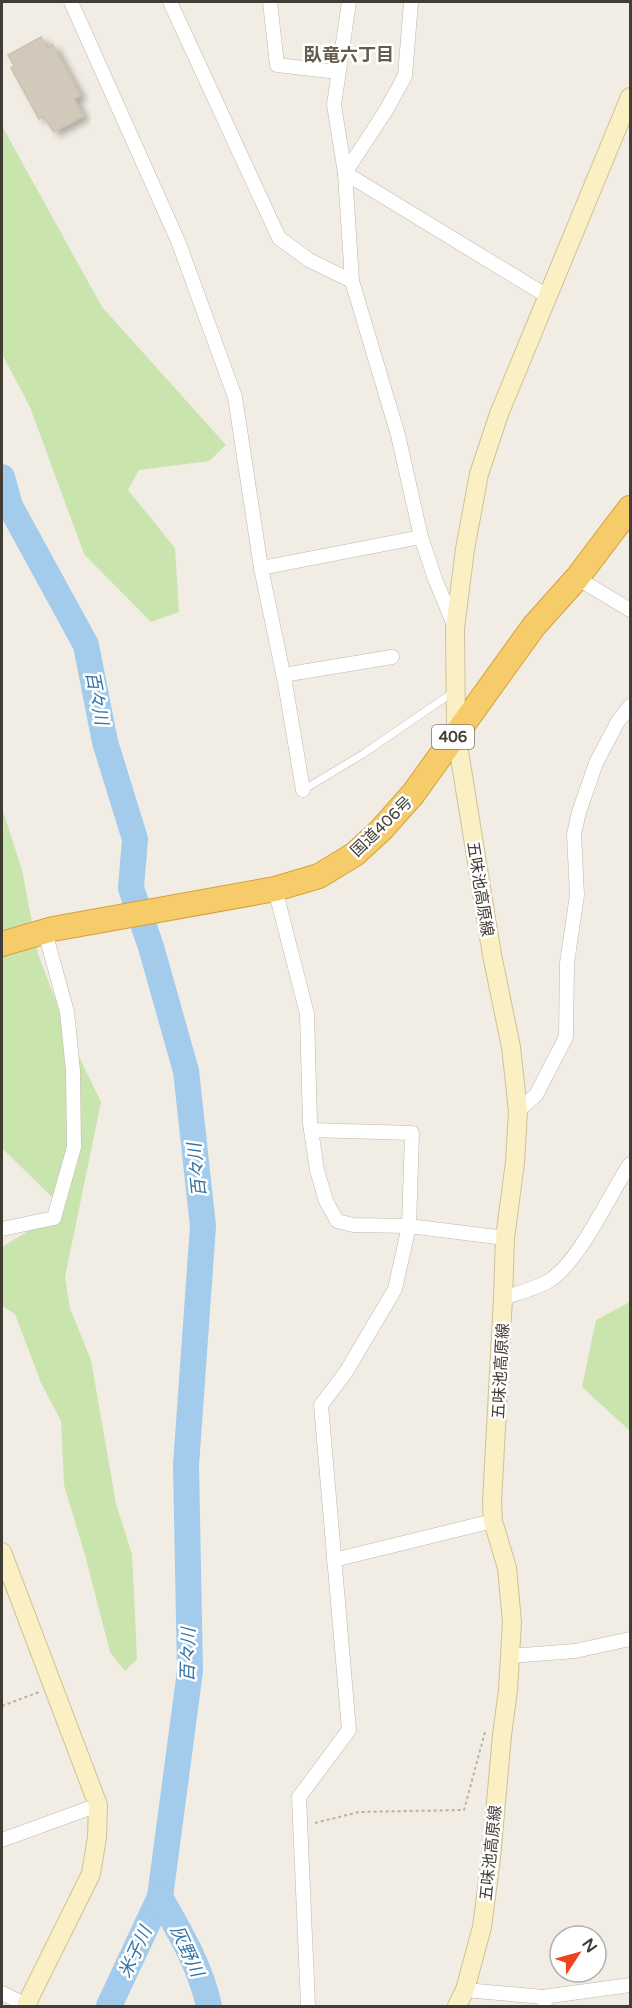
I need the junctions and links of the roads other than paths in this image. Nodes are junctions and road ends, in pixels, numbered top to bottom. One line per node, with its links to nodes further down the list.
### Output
1 (71, 2): 13 (street)
2 (170, 2): 9 (street)
3 (270, 2): 6 (street)
4 (350, 2): 6 (street)
5 (411, 2): 8 (street)
6 (338, 72): 8 (street)
7 (630, 97): 10 (main road, 五味池高原線)
8 (345, 173): 9 (street); 10 (street)
9 (352, 281): 12 (street)
10 (547, 296): 16 (main road, 五味池高原線)
11 (630, 508): 14 (highway, 国道406号 / 406)
12 (421, 537): 13 (street); 16 (street)
13 (261, 568): 18 (street)
14 (577, 578): 15 (street); 21 (highway, 国道406号 / 406)
15 (630, 610)
16 (455, 628): 19 (main road, 五味池高原線)
17 (392, 657): 18 (street)
18 (284, 675): 22 (street)
19 (457, 690): 21 (main road, 五味池高原線); 22 (lane)
20 (630, 706): 26 (street)
21 (456, 732): 23 (highway, 国道406号 / 406); 26 (main road, 五味池高原線)
22 (303, 790)
23 (275, 889): 24 (highway, 国道406号 / 406); 27 (street)
24 (49, 931): 25 (highway, 国道406号 / 406); 30 (street)
25 (2, 944)
26 (518, 1111): 31 (main road, 五味池高原線)
27 (311, 1130): 29 (street); 29 (street)
28 (630, 1164): 32 (street)
29 (409, 1226): 31 (street); 35 (street)
30 (2, 1229)
31 (505, 1238): 32 (main road, 五味池高原線)
32 (504, 1298): 33 (main road, 五味池高原線)
33 (493, 1521): 35 (street); 38 (main road, 五味池高原線)
34 (2, 1552): 36 (main road)
35 (334, 1560): 46 (street)
36 (6, 1577): 39 (main road)
37 (630, 1639): 38 (street)
38 (510, 1656): 42 (main road, 五味池高原線)
39 (98, 1805): 40 (street); 45 (main road)
40 (2, 1840)
41 (630, 1984): 44 (street)
42 (465, 1990): 44 (street); 47 (main road, 五味池高原線)
43 (2, 1993): 45 (street)
44 (544, 2002)
45 (26, 2006)
46 (308, 2007)
47 (457, 2007)

